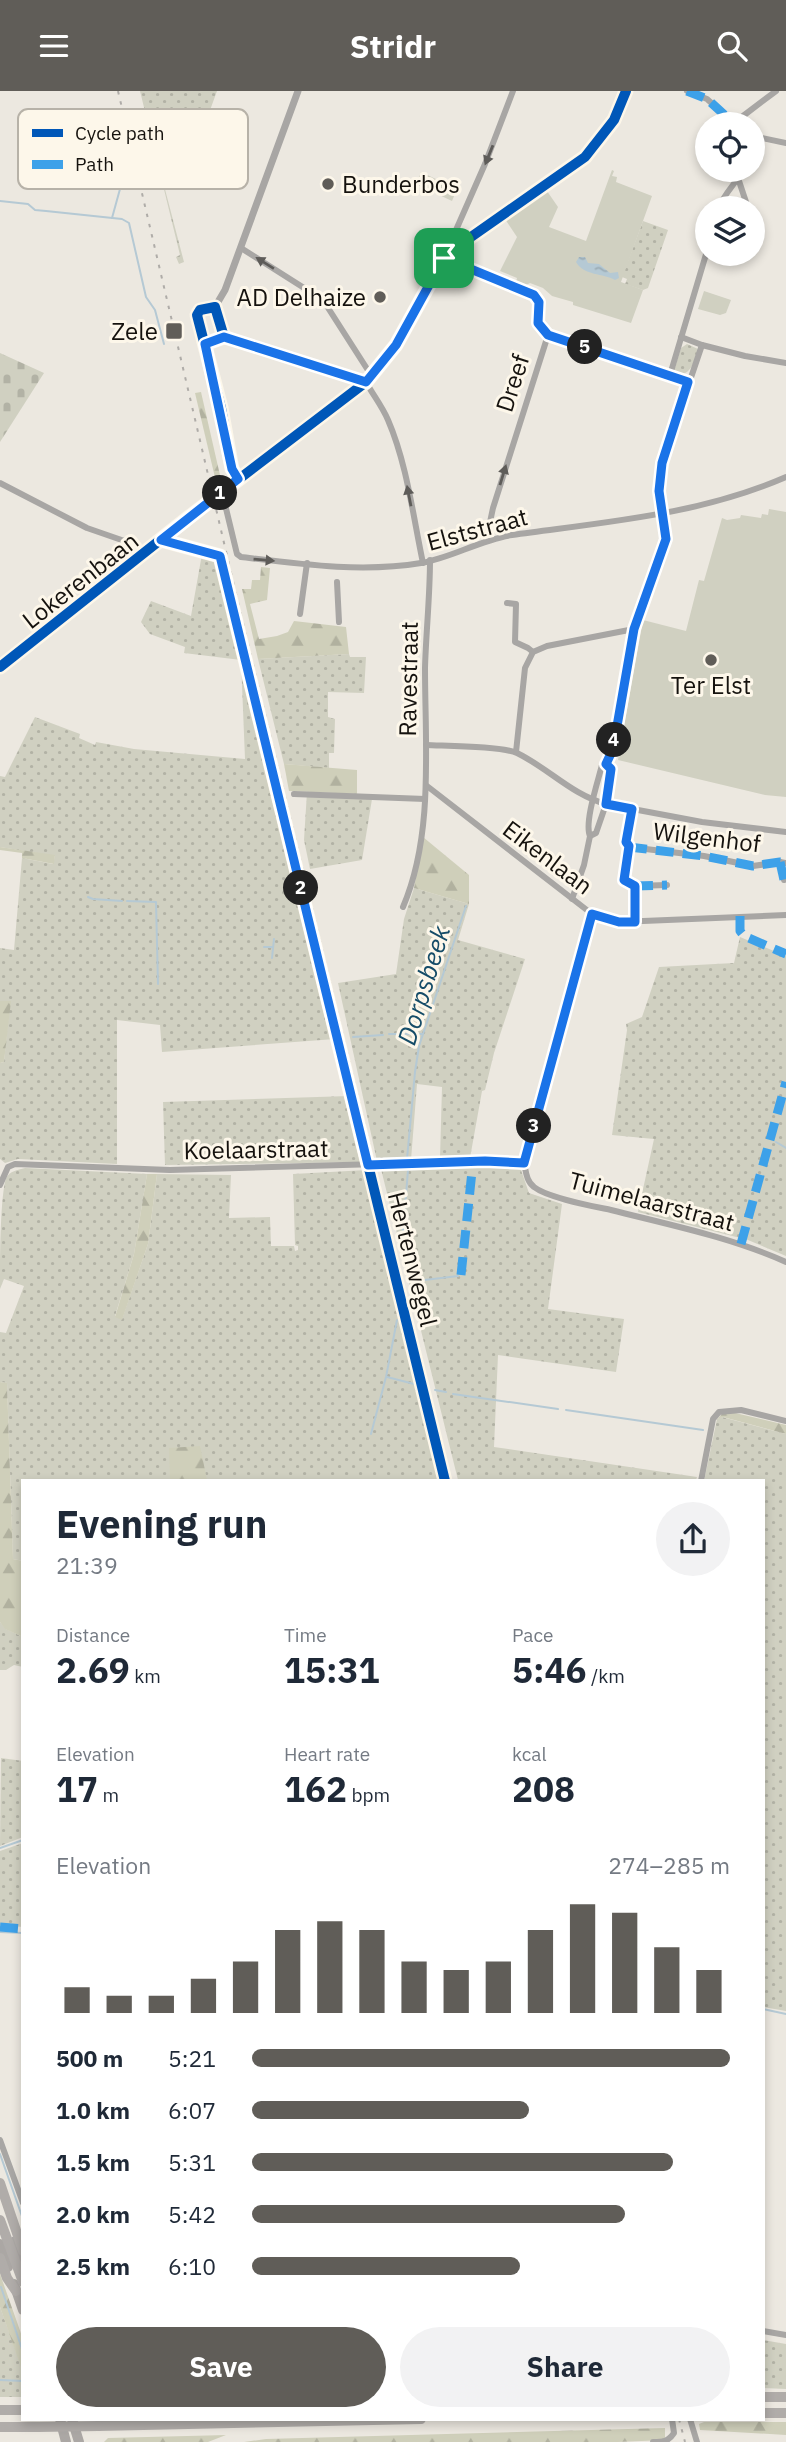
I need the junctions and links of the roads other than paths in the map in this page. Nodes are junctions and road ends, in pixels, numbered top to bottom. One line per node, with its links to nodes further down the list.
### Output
1 (298, 91): 13 (street)
2 (513, 91): 12 (street, one-way to 12)
3 (626, 91): 12 (street, Lokerenbaan)
4 (687, 91): 6 (street)
5 (776, 91): 7 (street)
6 (722, 112)
7 (748, 112)
8 (765, 139): 9 (street)
9 (786, 143)
10 (734, 182): 11 (street)
11 (723, 196)
12 (461, 243): 14 (street, Lokerenbaan)
13 (241, 248): 16 (street); 24 (street, one-way to 13)
14 (444, 258): 17 (street, Dreef); 24 (street, Lokerenbaan)
15 (702, 266): 19 (street)
16 (215, 307): 18 (street); 20 (street)
17 (548, 335): 23 (street); 32 (street, Dreef, one-way to 17)
18 (224, 337): 20 (street); 24 (street)
19 (681, 337): 21 (street); 23 (street)
20 (205, 344): 27 (street)
21 (702, 345): 22 (street); 25 (street)
22 (786, 363)
23 (670, 375): 25 (street)
24 (368, 379): 27 (street, Lokerenbaan); 37 (street, one-way to 24)
25 (688, 382): 30 (street)
26 (786, 477): 30 (street, Elststraat)
27 (238, 479): 29 (street, Lokerenbaan)
28 (0, 483): 33 (street)
29 (222, 492): 31 (street, Lokerenbaan); 36 (street, Elststraat, one-way to 36)
30 (661, 514): 32 (street, Elststraat); 42 (street)
31 (161, 540): 33 (street, Lokerenbaan); 34 (street)
32 (486, 541): 35 (street, Elststraat)
33 (145, 553): 44 (street, Lokerenbaan)
34 (221, 558)
35 (430, 560): 37 (street, Elststraat); 45 (street, Ravestraat)
36 (307, 563): 38 (street, Elststraat); 40 (street)
37 (422, 563): 38 (street, Elststraat)
38 (338, 566): 41 (street)
39 (507, 603): 43 (street)
40 (300, 614)
41 (339, 622)
42 (634, 629): 43 (street); 47 (street)
43 (533, 652): 46 (street)
44 (0, 667)
45 (426, 745): 46 (street); 48 (street, Ravestraat)
46 (516, 752): 51 (street)
47 (606, 764): 51 (street); 52 (street)
48 (427, 786): 50 (street, Ravestraat); 61 (street, Eikenlaan)
49 (294, 794): 50 (street)
50 (425, 799): 62 (street, Ravestraat)
51 (593, 801): 52 (street); 55 (street)
52 (606, 804): 53 (street); 55 (street)
53 (632, 809): 54 (street); 56 (street, Wilgenhof)
54 (786, 832)
55 (590, 836): 61 (street)
56 (629, 846): 57 (street, Wilgenhof); 60 (street, Wilgenhof)
57 (783, 862): 58 (street, Wilgenhof)
58 (784, 880)
59 (667, 885): 60 (street)
60 (635, 886): 65 (street, Wilgenhof)
61 (572, 899): 63 (street, Eikenlaan)
62 (403, 907)
63 (592, 914): 65 (street, Eikenlaan); 66 (street)
64 (786, 915): 65 (street, Eikenlaan)
65 (635, 922)
66 (524, 1163): 67 (street, Koelaarstraat); 68 (street, Tuimelaarstraat)
67 (0, 1185)
68 (786, 1262)
69 (786, 1421): 70 (street)
70 (701, 1479)
71 (0, 2140): 74 (street)
72 (0, 2183): 77 (highway)
73 (0, 2197): 79 (main road)
74 (21, 2198)
75 (0, 2220): 80 (highway)
76 (0, 2244): 80 (main road)
77 (21, 2245)
78 (0, 2258): 80 (highway)
79 (21, 2261)
80 (20, 2286)
81 (765, 2331): 82 (street)
82 (786, 2335)
83 (765, 2397): 84 (highway)
84 (786, 2397)
85 (0, 2410): 86 (highway)
86 (21, 2410)
87 (765, 2413): 88 (highway)
88 (786, 2413)
89 (61, 2421): 95 (main road)
90 (73, 2421): 96 (main road)
91 (329, 2421): 94 (highway, bridge)
92 (672, 2421): 97 (street)
93 (691, 2421): 98 (street)
94 (0, 2427)
95 (66, 2442)
96 (79, 2442)
97 (653, 2442)
98 (697, 2442)

